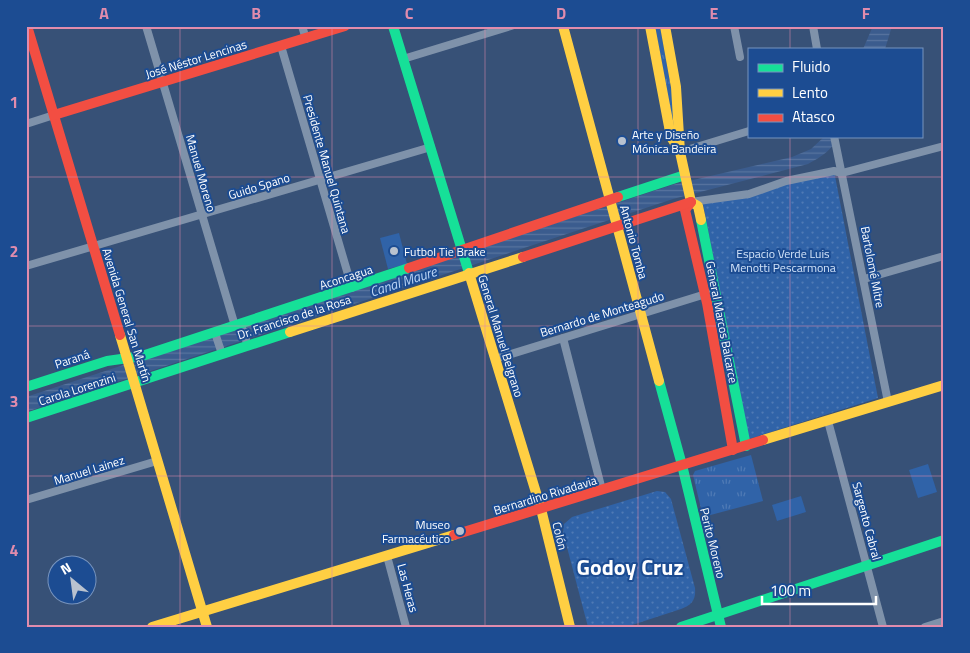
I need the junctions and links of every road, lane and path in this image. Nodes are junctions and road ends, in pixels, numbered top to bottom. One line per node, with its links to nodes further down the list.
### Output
1 (27, 26): 18 (street, Avenida General San Martín)
2 (146, 26): 17 (street, Manuel Moreno)
3 (302, 26): 12 (street)
4 (345, 26): 12 (street, José Néstor Lencinas)
5 (393, 26): 16 (street, General Manuel Belgrano)
6 (511, 26): 16 (street)
7 (563, 26): 29 (street, Antonio Tomba)
8 (650, 26): 24 (street, General Marcos Balcarce)
9 (664, 26): 24 (street, General Marcos Balcarce)
10 (734, 26): 15 (street)
11 (813, 26): 14 (street)
12 (306, 39): 13 (street, José Néstor Lencinas)
13 (281, 46): 17 (street, José Néstor Lencinas); 27 (street, Presidente Manuel Quintana)
14 (817, 48)
15 (740, 57)
16 (403, 59): 23 (street, General Manuel Belgrano)
17 (163, 82): 18 (street, José Néstor Lencinas); 30 (street, Manuel Moreno)
18 (54, 115): 19 (street); 32 (street, Avenida General San Martín)
19 (26, 124)
20 (748, 131): 24 (street)
21 (835, 140): 25 (street, Bartolomé Mitre)
22 (944, 146): 25 (street)
23 (431, 147): 27 (street, Guido Spano); 33 (street, General Manuel Belgrano)
24 (680, 152): 26 (street, General Marcos Balcarce)
25 (842, 173): 28 (street); 37 (street, Bartolomé Mitre)
26 (686, 178): 28 (street, General Marcos Balcarce); 29 (street, Aconcagua)
27 (320, 180): 30 (street, Guido Spano); 38 (street, Presidente Manuel Quintana)
28 (690, 198): 31 (street, Dr. Francisco de la Rosa); 39 (street, General Marcos Balcarce); 40 (street, General Marcos Balcarce)
29 (611, 203): 31 (street, Antonio Tomba); 33 (street, Aconcagua)
30 (202, 215): 32 (street, Guido Spano); 42 (street, Manuel Moreno)
31 (616, 221): 36 (street, Dr. Francisco de la Rosa); 41 (street, Antonio Tomba)
32 (94, 246): 35 (street, Guido Spano); 48 (street, Avenida General San Martín)
33 (463, 253): 36 (street, General Manuel Belgrano); 38 (street, Aconcagua)
34 (944, 256): 37 (street)
35 (26, 266)
36 (468, 270): 45 (street, Dr. Francisco de la Rosa); 47 (street, General Manuel Belgrano)
37 (864, 279): 52 (street, Bartolomé Mitre)
38 (352, 288): 42 (street, Aconcagua)
39 (716, 291): 40 (street, Bernardo de Monteagudo); 55 (street, General Marcos Balcarce)
40 (705, 294): 41 (street, Bernardo de Monteagudo); 56 (street, General Marcos Balcarce)
41 (641, 314): 44 (street, Bernardo de Monteagudo); 58 (street, Antonio Tomba)
42 (239, 326): 43 (street, Aconcagua); 45 (street, Manuel Moreno)
43 (215, 334): 46 (street); 48 (street, Aconcagua)
44 (563, 338): 47 (street, Bernardo de Monteagudo); 59 (street)
45 (247, 343): 46 (street, Dr. Francisco de la Rosa)
46 (221, 351): 49 (street, Dr. Francisco de la Rosa)
47 (495, 359): 61 (street, General Manuel Belgrano)
48 (128, 362): 49 (street, Avenida General San Martín); 51 (street, Paraná)
49 (133, 380): 53 (street, Carola Lorenzini); 57 (street, Avenida General San Martín)
50 (944, 385): 52 (street, Bernardino Rivadavia)
51 (26, 387)
52 (888, 402): 54 (street, Bernardino Rivadavia)
53 (26, 418)
54 (828, 421): 55 (street, Bernardino Rivadavia); 64 (street, Sargento Cabral)
55 (746, 446): 56 (street, Bernardino Rivadavia)
56 (734, 450): 58 (street, Bernardino Rivadavia)
57 (157, 461): 60 (street, Manuel Lainez); 65 (street, Avenida General San Martín)
58 (682, 465): 59 (street, Bernardino Rivadavia); 66 (street, Perito Moreno)
59 (602, 490): 61 (street, Bernardino Rivadavia)
60 (26, 500)
61 (541, 509): 63 (street, Bernardino Rivadavia); 71 (street, Colón)
62 (944, 540): 64 (street)
63 (387, 556): 65 (street, Bernardino Rivadavia); 70 (street, Las Heras)
64 (867, 566): 66 (street); 74 (street, Sargento Cabral)
65 (202, 611): 68 (street, Bernardino Rivadavia); 69 (street, Avenida General San Martín)
66 (718, 615): 72 (street); 73 (street, Perito Moreno)
67 (944, 621): 75 (street)
68 (152, 627)
69 (207, 627)
70 (406, 627)
71 (570, 627)
72 (681, 627)
73 (721, 627)
74 (883, 627)
75 (925, 627)

